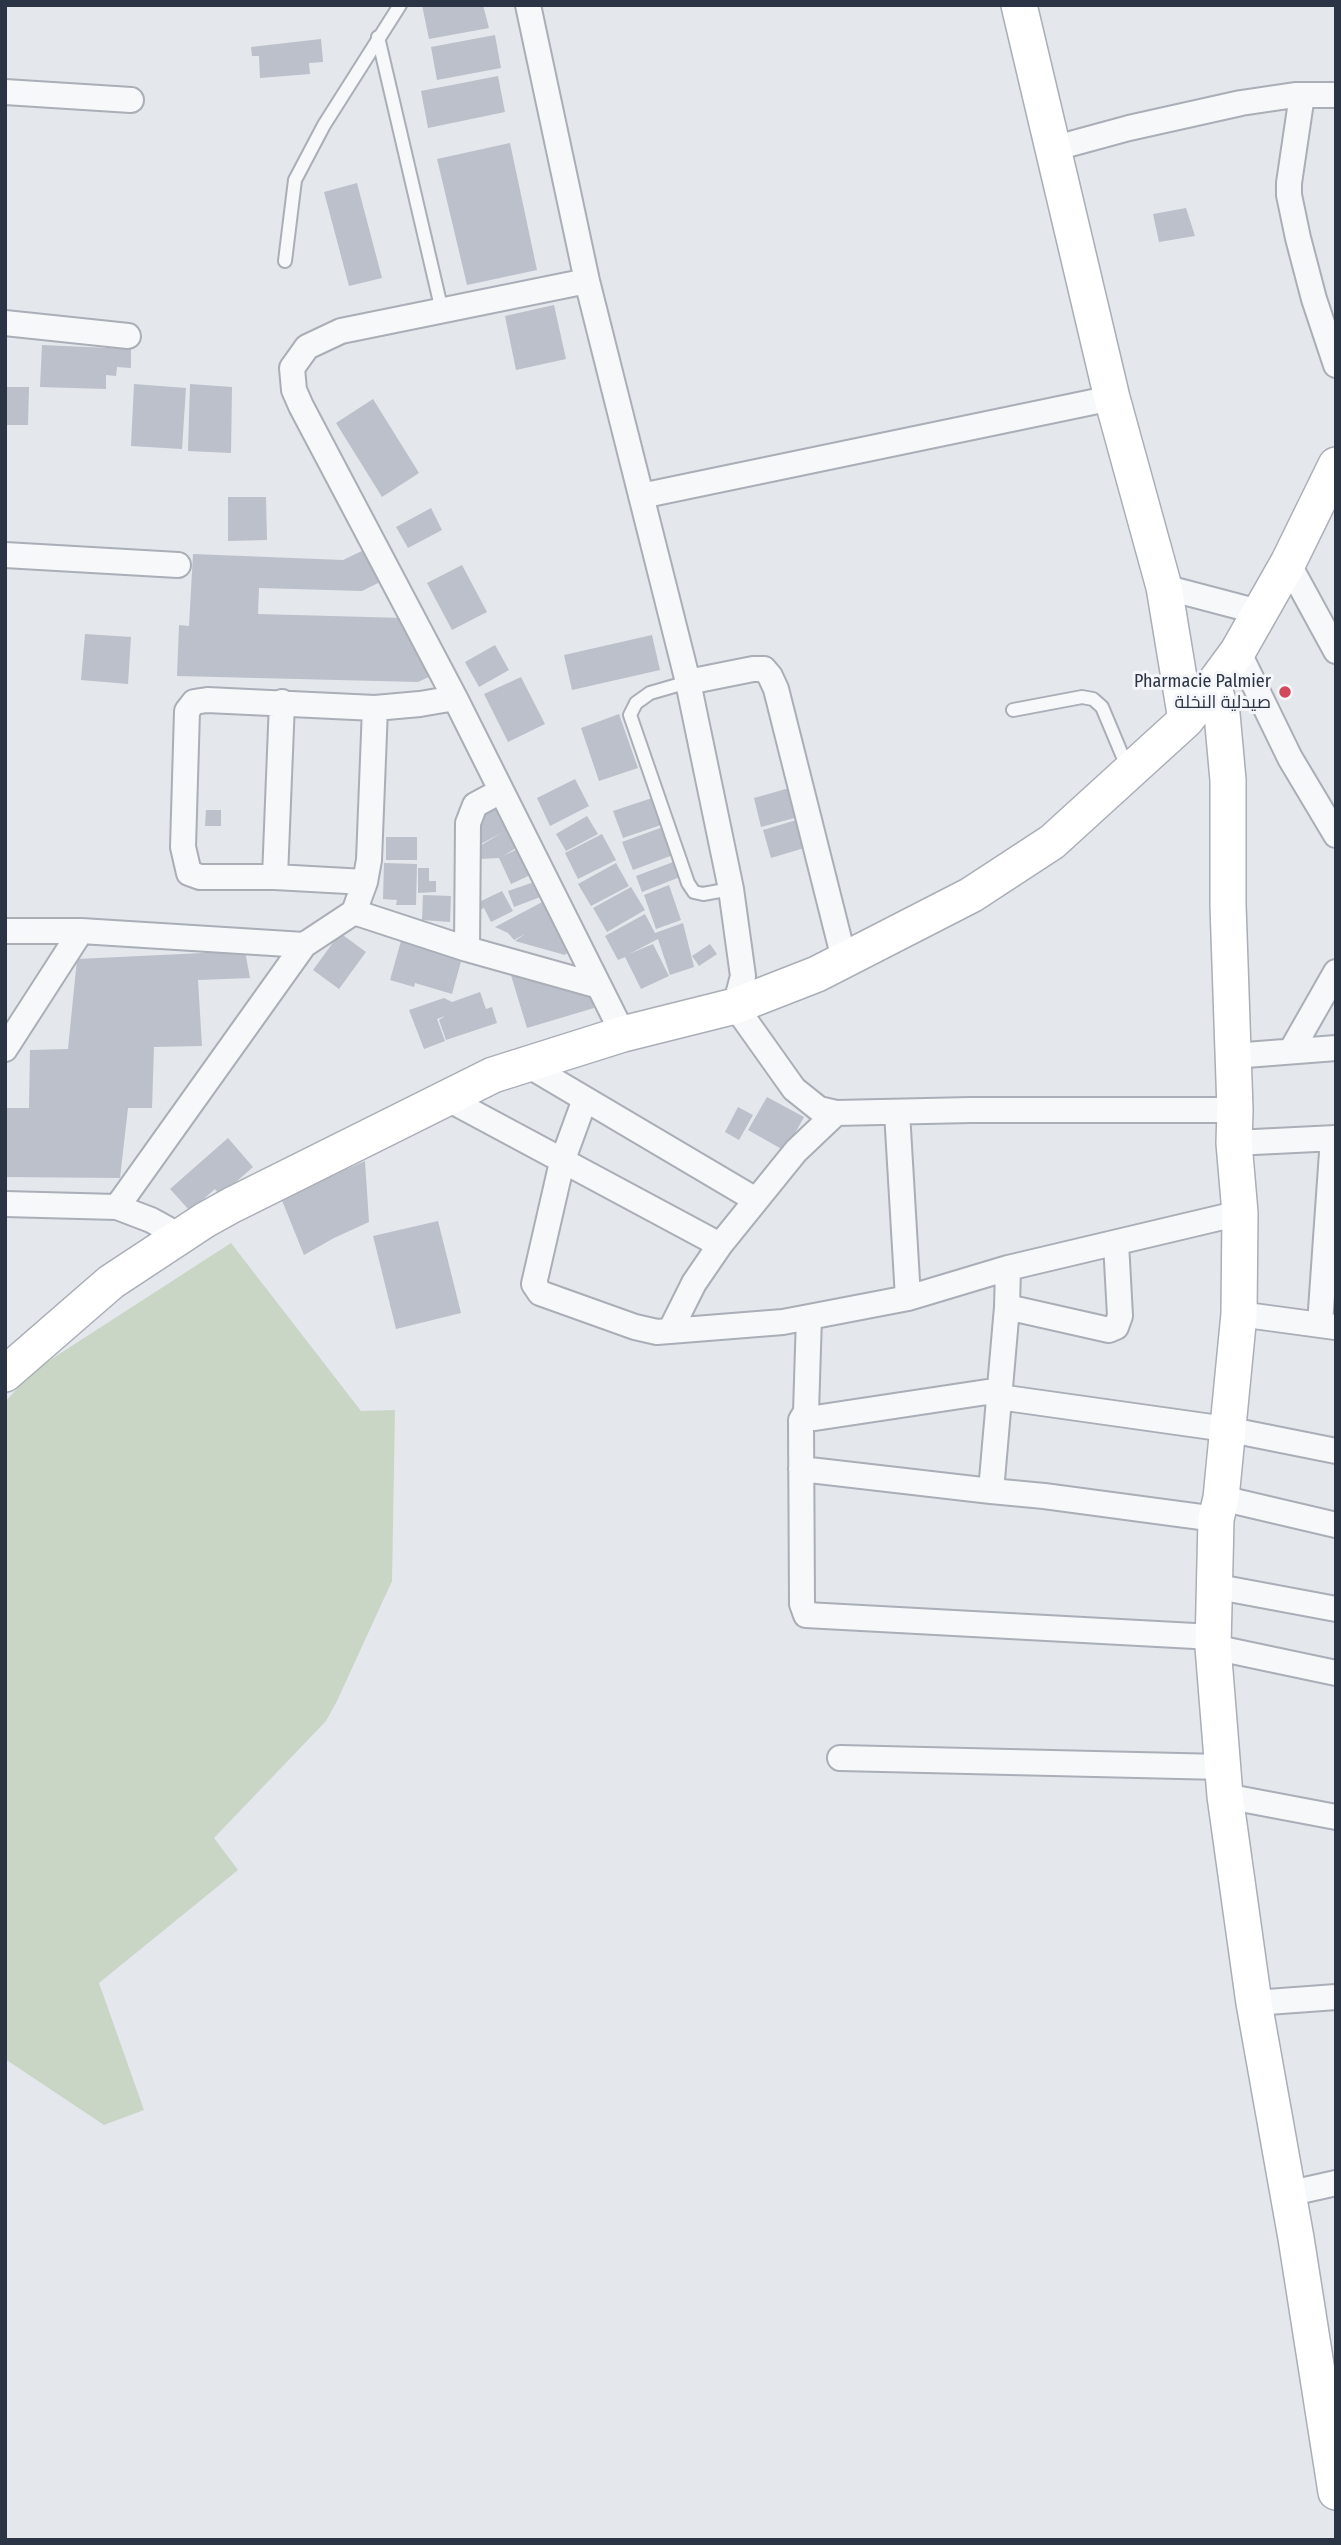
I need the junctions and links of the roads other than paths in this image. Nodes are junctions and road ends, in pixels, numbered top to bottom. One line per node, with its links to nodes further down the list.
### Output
1 (400, 5): 4 (lane)
2 (528, 5): 11 (street)
3 (1019, 5): 9 (main road)
4 (378, 37): 10 (lane); 12 (lane)
5 (5, 92): 8 (street)
6 (1302, 95): 7 (street); 9 (street); 15 (street)
7 (1336, 95)
8 (131, 100)
9 (1052, 149): 16 (main road)
10 (285, 261)
11 (587, 281): 12 (street); 18 (street)
12 (442, 311): 29 (street)
13 (5, 323): 14 (street)
14 (128, 336)
15 (1336, 366)
16 (1112, 398): 18 (street); 23 (main road)
17 (1336, 465): 19 (main road)
18 (641, 496): 27 (street)
19 (1326, 512): 21 (main road)
20 (5, 555): 22 (street)
21 (1288, 563): 24 (main road); 26 (street)
22 (178, 565)
23 (1164, 587): 24 (street); 33 (main road)
24 (1259, 612): 25 (main road)
25 (1238, 651): 28 (main road); 36 (street)
26 (1336, 652)
27 (688, 682): 39 (street); 39 (lane); 45 (street)
28 (1213, 685): 33 (main road); 53 (main road)
29 (455, 698): 31 (street); 35 (street)
30 (282, 702): 31 (street); 37 (street); 37 (street)
31 (375, 708): 38 (street)
32 (1013, 710): 34 (lane)
33 (1186, 720): 34 (main road)
34 (1130, 772): 45 (main road)
35 (501, 790): 44 (street); 47 (street)
36 (1336, 835)
37 (275, 877): 38 (street)
38 (365, 882): 40 (street)
39 (731, 889): 48 (street)
40 (354, 912): 43 (street); 44 (street)
41 (5, 930): 42 (street)
42 (81, 931): 43 (street); 51 (street)
43 (304, 945): 64 (street)
44 (467, 949): 47 (street)
45 (844, 959): 48 (main road)
46 (1336, 972): 52 (street)
47 (599, 986): 49 (street)
48 (735, 1006): 49 (main road); 58 (street)
49 (622, 1034): 54 (main road)
50 (1336, 1048): 52 (street)
51 (5, 1049)
52 (1291, 1051): 53 (street)
53 (1233, 1056): 59 (main road)
54 (526, 1065): 55 (main road); 56 (street)
55 (446, 1098): 61 (street); 66 (main road)
56 (585, 1100): 61 (street); 62 (street)
57 (897, 1112): 58 (street); 59 (street); 70 (street)
58 (836, 1113): 62 (street)
59 (1235, 1127): 60 (street); 65 (main road)
60 (1334, 1138): 74 (street)
61 (562, 1162): 68 (street); 75 (street)
62 (756, 1200): 68 (street)
63 (5, 1204): 64 (street)
64 (117, 1207): 66 (street)
65 (1240, 1213): 67 (street); 72 (main road)
66 (180, 1236): 76 (main road)
67 (1116, 1243): 69 (street); 71 (street)
68 (720, 1245): 75 (street)
69 (1007, 1268): 70 (street); 71 (street)
70 (908, 1298): 73 (street)
71 (1007, 1307): 77 (street)
72 (1239, 1314): 74 (street); 79 (main road)
73 (809, 1317): 75 (street); 78 (street)
74 (1328, 1326)
75 (671, 1329)
76 (5, 1374)
77 (999, 1397): 78 (street); 79 (street); 82 (street)
78 (806, 1412): 81 (street)
79 (1226, 1429): 80 (street); 83 (main road)
80 (1336, 1451)
81 (801, 1469): 82 (street); 87 (street)
82 (991, 1491): 83 (street)
83 (1218, 1509): 84 (street); 85 (main road)
84 (1336, 1525)
85 (1213, 1586): 86 (street); 87 (main road)
86 (1336, 1609)
87 (1213, 1642): 88 (street); 90 (main road)
88 (1336, 1673)
89 (840, 1758): 90 (street)
90 (1223, 1782): 91 (street); 93 (main road)
91 (1336, 1817)
92 (1336, 1997): 93 (street)
93 (1254, 2003): 95 (main road)
94 (1336, 2183): 95 (street)
95 (1287, 2194): 96 (main road)
96 (1336, 2492)

